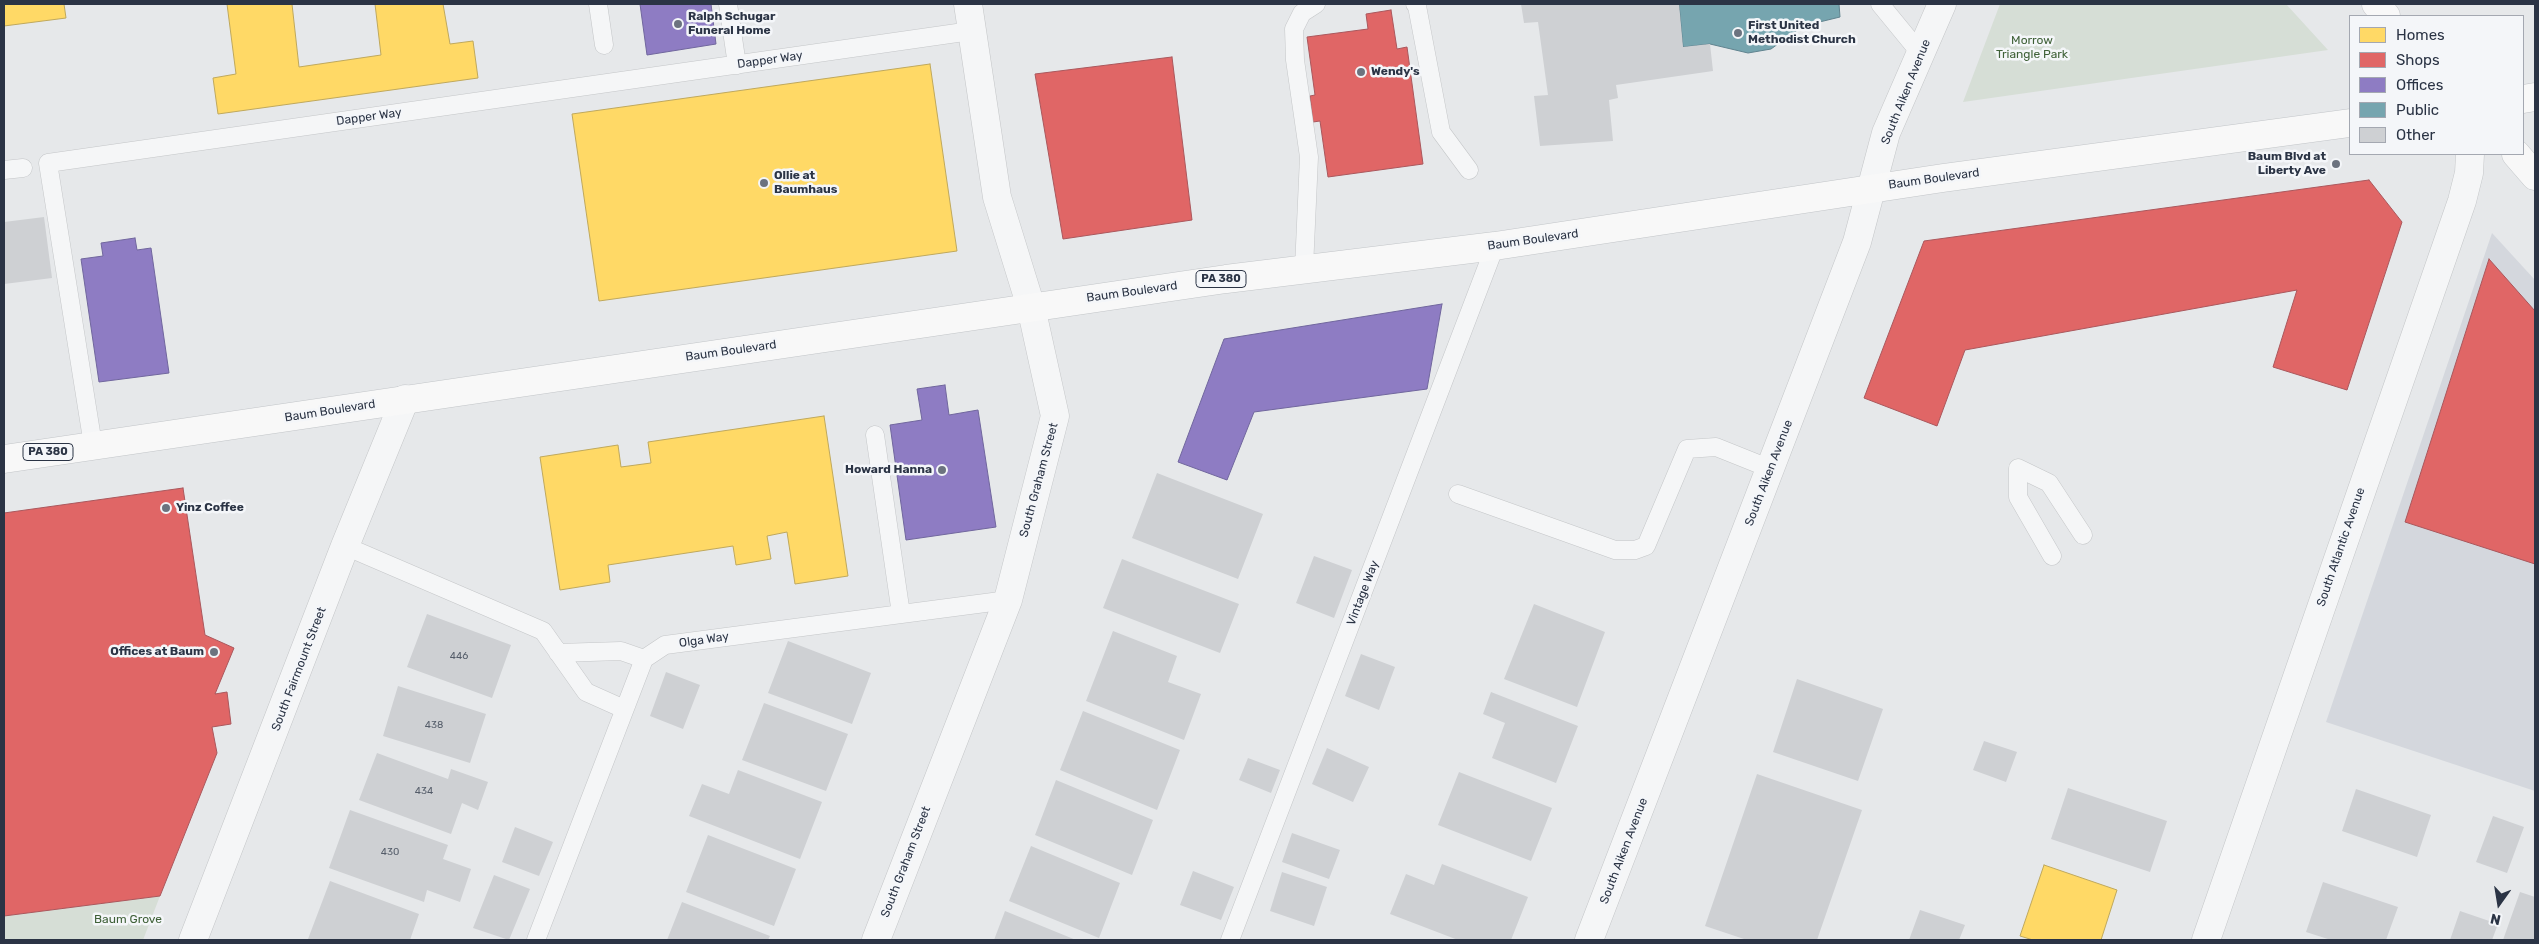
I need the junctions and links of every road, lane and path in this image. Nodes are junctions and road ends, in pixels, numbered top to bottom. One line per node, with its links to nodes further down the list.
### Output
1 (598, 4): 11 (lane)
2 (728, 4): 13 (lane)
3 (968, 4): 10 (street, South Graham Street)
4 (1316, 4): 23 (lane)
5 (1415, 4): 19 (lane)
6 (1880, 4): 12 (lane)
7 (1942, 4): 12 (street, South Aiken Avenue)
8 (2376, 4): 9 (main road)
9 (2385, 15)
10 (971, 31): 13 (lane, Dapper Way); 24 (street, South Graham Street)
11 (604, 45)
12 (1921, 54): 21 (street, South Aiken Avenue)
13 (737, 65): 27 (lane, Dapper Way)
14 (2349, 124): 21 (main road, Baum Boulevard / PA 380)
15 (2470, 155): 44 (street, South Atlantic Avenue)
16 (2517, 155): 20 (main road)
17 (23, 168): 18 (lane)
18 (4, 170)
19 (1469, 170)
20 (2535, 176)
21 (1871, 189): 22 (main road, Baum Boulevard / PA 380); 29 (street, South Aiken Avenue)
22 (1495, 246): 23 (main road, Baum Boulevard / PA 380); 42 (lane, Vintage Way)
23 (1304, 268): 24 (main road, Baum Boulevard / PA 380)
24 (1031, 307): 25 (main road, Baum Boulevard / PA 380); 34 (street, South Graham Street)
25 (405, 399): 27 (main road, Baum Boulevard / PA 380); 32 (street, South Fairmount Street)
26 (875, 435): 35 (lane)
27 (93, 445): 28 (main road, Baum Boulevard / PA 380)
28 (4, 459)
29 (1771, 469): 30 (lane); 43 (street, South Aiken Avenue)
30 (1458, 494)
31 (2083, 535): 33 (lane)
32 (345, 546): 36 (lane); 39 (street, South Fairmount Street)
33 (2052, 556)
34 (1008, 600): 35 (lane, Olga Way); 41 (street, South Graham Street)
35 (901, 614): 37 (lane, Olga Way)
36 (558, 652): 37 (lane); 38 (lane)
37 (644, 659): 38 (lane)
38 (624, 709): 40 (lane)
39 (194, 940)
40 (536, 940)
41 (876, 940)
42 (1230, 940)
43 (1589, 940)
44 (2206, 940)

